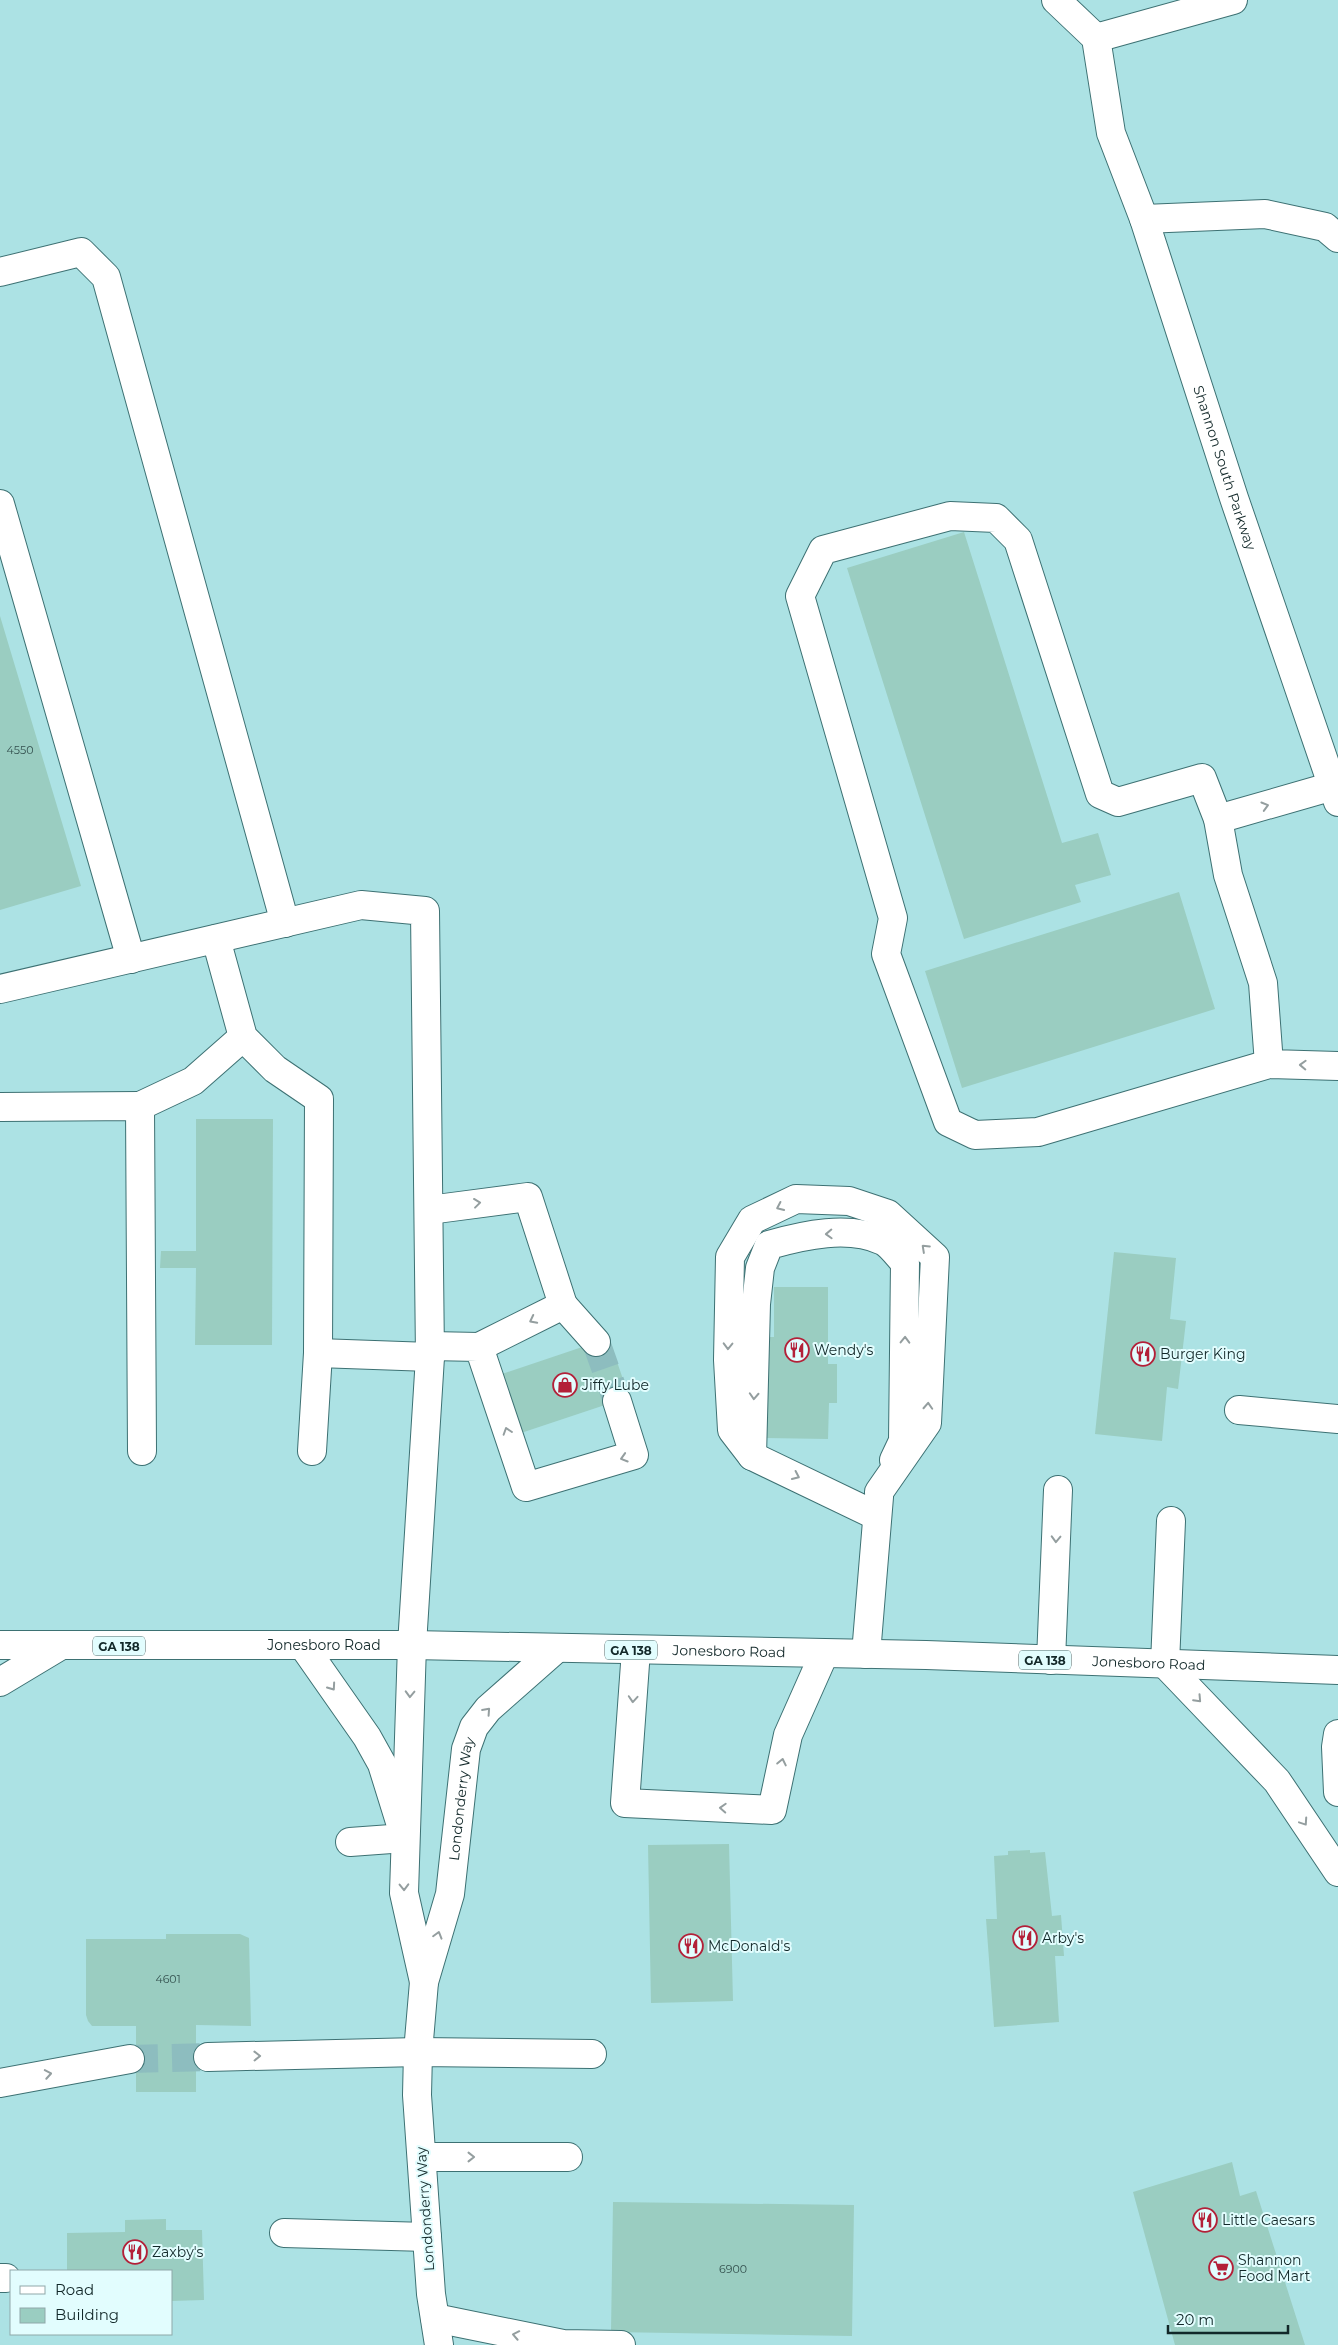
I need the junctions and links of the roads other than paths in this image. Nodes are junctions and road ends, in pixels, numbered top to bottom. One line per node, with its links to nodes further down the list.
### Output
1 (1056, 0): 3 (main road)
2 (1233, 0): 3 (main road)
3 (1096, 38): 4 (main road, Shannon South Parkway)
4 (1144, 219): 5 (main road); 8 (main road, Shannon South Parkway)
5 (1338, 238)
6 (0, 272): 11 (main road)
7 (0, 504): 13 (main road)
8 (1329, 740): 9 (main road, Shannon South Parkway)
9 (1335, 794): 10 (main road, one-way to 9)
10 (1218, 819): 16 (main road); 16 (main road)
11 (285, 923): 12 (main road); 20 (main road, Londonderry Way)
12 (216, 939): 13 (main road); 15 (main road)
13 (131, 959): 14 (main road)
14 (0, 990)
15 (243, 1037): 18 (main road); 25 (main road)
16 (1269, 1064): 17 (main road, one-way to 16)
17 (1338, 1066)
18 (140, 1106): 19 (main road); 29 (main road)
19 (0, 1108)
20 (429, 1210): 21 (main road, one-way to 21); 24 (main road, Londonderry Way)
21 (562, 1305): 22 (main road); 23 (main road, one-way to 23)
22 (596, 1342)
23 (479, 1347): 24 (main road); 26 (main road, one-way to 23)
24 (430, 1351): 25 (main road); 36 (main road, Londonderry Way)
25 (318, 1353): 30 (main road)
26 (617, 1402)
27 (1239, 1410): 28 (main road)
28 (1338, 1419)
29 (142, 1451)
30 (312, 1451)
31 (752, 1456): 33 (main road, one-way to 33); 33 (main road, one-way to 31); 33 (main road, one-way to 31)
32 (1058, 1490): 43 (main road, one-way to 43)
33 (878, 1504): 42 (main road)
34 (1171, 1521): 44 (main road)
35 (0, 1645): 37 (main road, Jonesboro Road / GA 138)
36 (412, 1645): 38 (main road, Jonesboro Road / GA 138); 39 (main road, Jonesboro Road / GA 138); 49 (main road, Londonderry Way, one-way to 49)
37 (60, 1646): 38 (main road, Jonesboro Road / GA 138); 46 (main road)
38 (304, 1647): 49 (main road, one-way to 49)
39 (556, 1649): 40 (main road, Jonesboro Road / GA 138); 52 (main road, Londonderry Way, one-way to 39)
40 (636, 1650): 41 (main road, Jonesboro Road / GA 138); 41 (main road, one-way to 41)
41 (824, 1654): 42 (main road, Jonesboro Road / GA 138)
42 (866, 1654): 43 (main road, Jonesboro Road / GA 138)
43 (1051, 1660): 44 (main road, Jonesboro Road / GA 138)
44 (1165, 1664): 45 (main road, Jonesboro Road / GA 138); 51 (main road, one-way to 51)
45 (1338, 1670)
46 (0, 1682)
47 (1338, 1734): 48 (main road)
48 (1338, 1792)
49 (405, 1838): 50 (main road); 52 (main road, Londonderry Way, one-way to 52)
50 (350, 1842)
51 (1338, 1872)
52 (424, 1982): 53 (main road, Londonderry Way)
53 (418, 2052): 54 (main road); 55 (main road, one-way to 53); 58 (main road, Londonderry Way)
54 (592, 2054)
55 (208, 2057)
56 (130, 2059): 57 (main road, one-way to 56)
57 (0, 2083)
58 (422, 2157): 59 (main road, one-way to 59); 61 (main road, Londonderry Way)
59 (568, 2157)
60 (284, 2233): 61 (main road)
61 (427, 2237): 62 (main road, Londonderry Way)
62 (435, 2318): 63 (main road, Londonderry Way); 64 (main road, one-way to 62)
63 (439, 2345)
64 (621, 2345)

